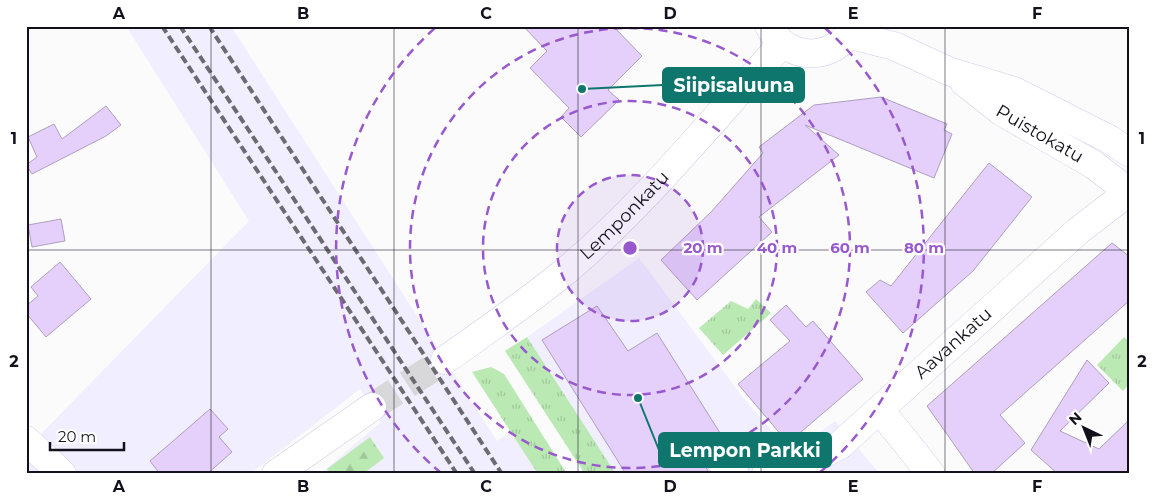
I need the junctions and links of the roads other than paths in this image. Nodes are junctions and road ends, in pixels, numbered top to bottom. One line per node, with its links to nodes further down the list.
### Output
1 (852, 30): 2 (street); 3 (street, Puistokatu)
2 (776, 35): 6 (street, Lemponkatu)
3 (951, 72): 4 (street, Puistokatu); 5 (street, Puistokatu)
4 (1130, 153)
5 (1129, 192): 8 (street, Aavankatu)
6 (444, 360)
7 (372, 407): 12 (street)
8 (881, 411): 14 (street, Aavankatu); 15 (street)
9 (26, 440): 11 (street)
10 (714, 453): 13 (street)
11 (62, 474)
12 (276, 474)
13 (735, 474)
14 (766, 474)
15 (930, 474)

